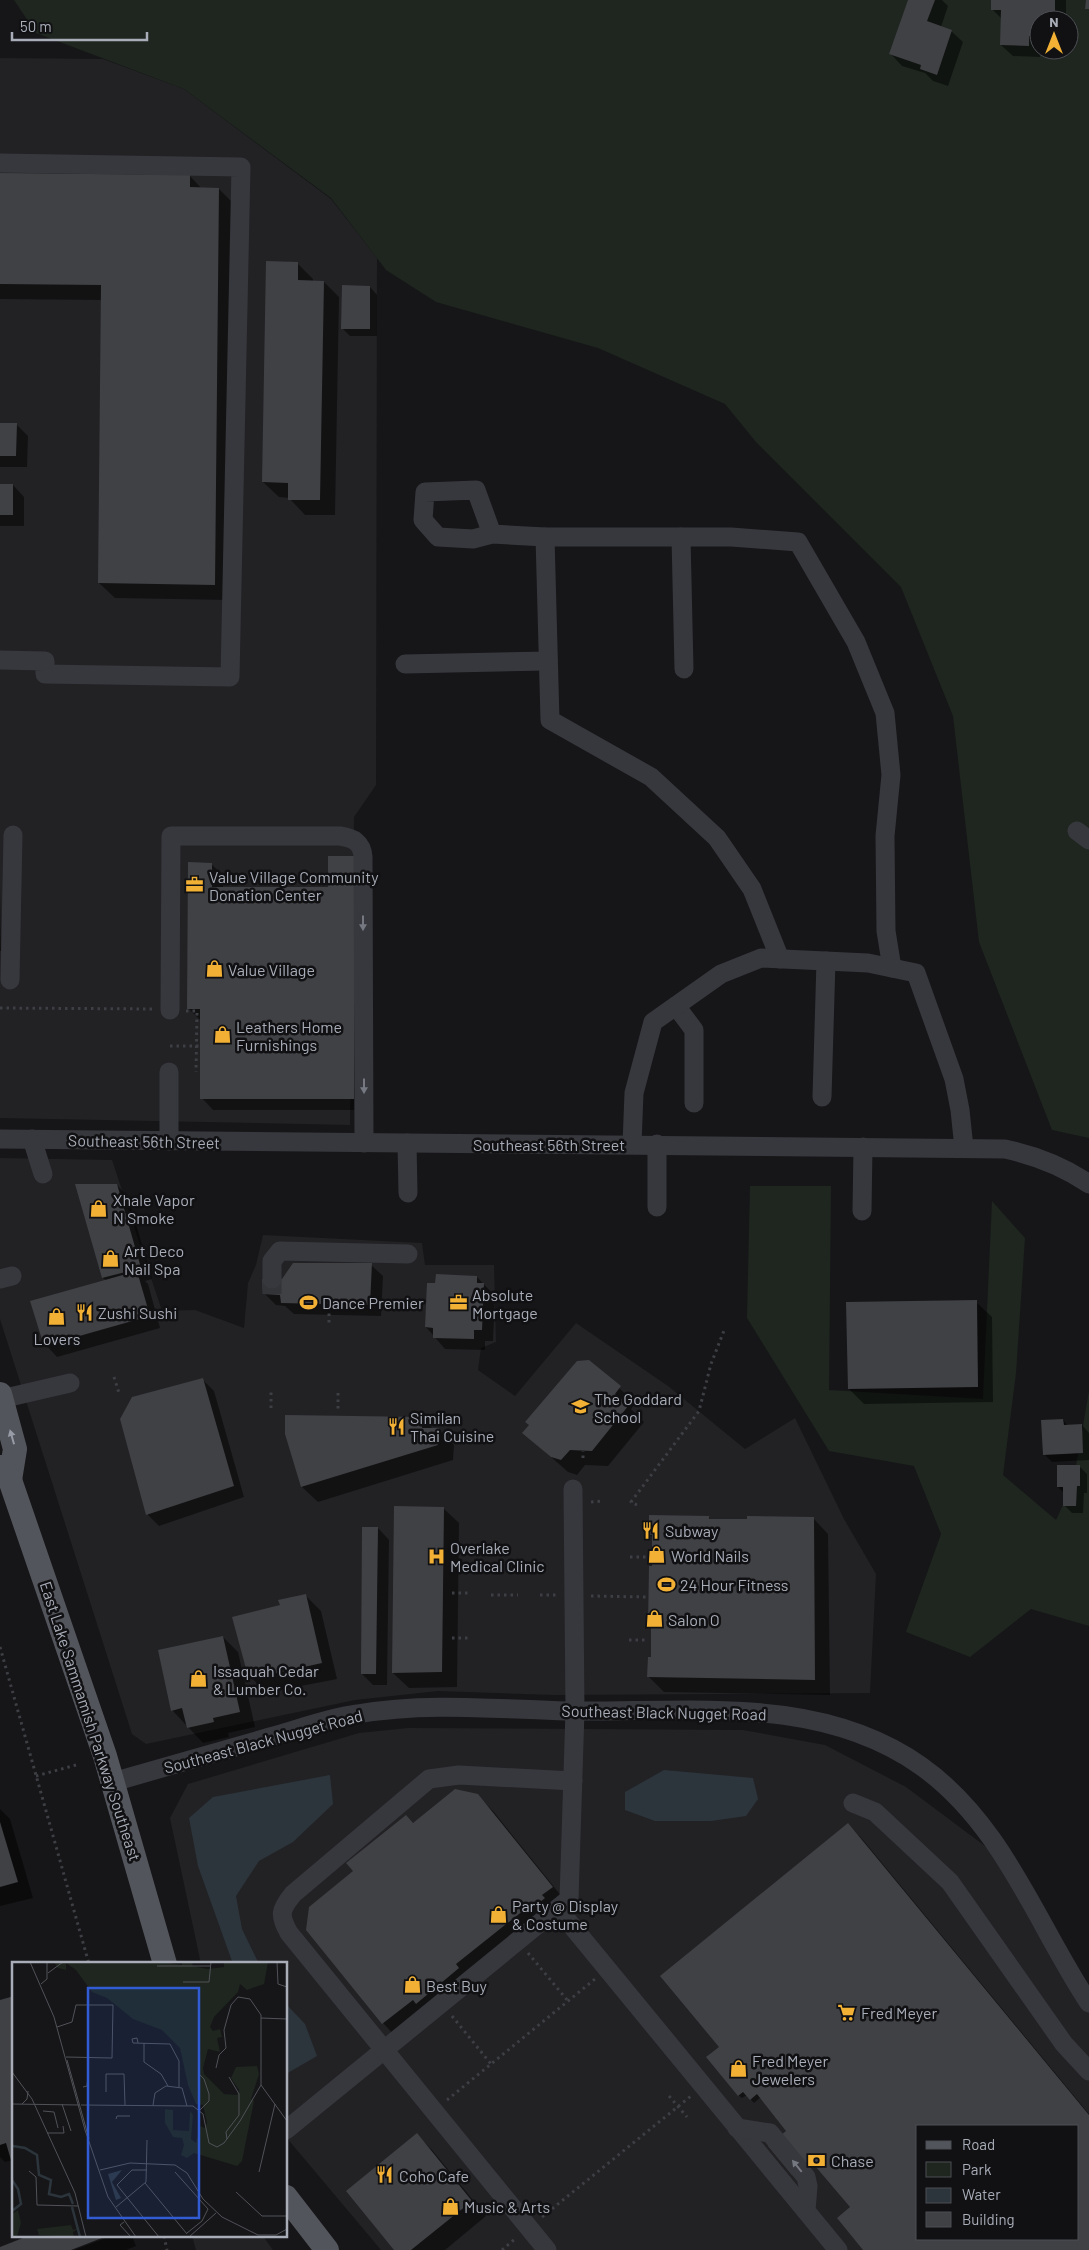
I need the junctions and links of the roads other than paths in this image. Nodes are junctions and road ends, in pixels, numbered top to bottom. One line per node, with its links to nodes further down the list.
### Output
1 (0, 163): 5 (street)
2 (492, 534): 3 (street)
3 (545, 537): 4 (street); 6 (street)
4 (681, 537): 8 (street); 12 (street)
5 (0, 660)
6 (548, 661): 7 (street); 10 (street)
7 (405, 664)
8 (684, 669)
9 (13, 835): 13 (street)
10 (780, 959): 11 (street); 14 (street)
11 (826, 961): 12 (street); 17 (street)
12 (892, 968): 27 (street)
13 (10, 980)
14 (676, 1006): 18 (street); 24 (street)
15 (162, 1010): 22 (street, one-way to 22)
16 (169, 1072): 21 (street)
17 (822, 1097)
18 (694, 1103)
19 (0, 1139): 20 (street, Southeast 56th Street)
20 (32, 1139): 21 (street, Southeast 56th Street); 28 (street)
21 (169, 1141): 22 (street, Southeast 56th Street)
22 (364, 1143): 23 (street, Southeast 56th Street)
23 (407, 1143): 24 (street, Southeast 56th Street); 30 (street)
24 (632, 1144): 25 (street, Southeast 56th Street)
25 (657, 1144): 26 (street, Southeast 56th Street); 31 (street)
26 (863, 1147): 27 (street, Southeast 56th Street); 32 (street)
27 (964, 1148): 29 (street, Southeast 56th Street)
28 (43, 1174)
29 (1089, 1184)
30 (408, 1193)
31 (658, 1207)
32 (862, 1211)
33 (408, 1254): 34 (street)
34 (272, 1280)
35 (70, 1383): 36 (street)
36 (1, 1396): 37 (main road, East Lake Sammamish Parkway Southeast, one-way to 36)
37 (5, 1474): 40 (main road, East Lake Sammamish Parkway Southeast)
38 (573, 1490): 39 (street)
39 (575, 1711): 40 (street, Southeast Black Nugget Road); 41 (street); 45 (street, Southeast Black Nugget Road)
40 (113, 1782): 44 (main road, East Lake Sammamish Parkway Southeast)
41 (573, 1782): 43 (street); 46 (street)
42 (853, 1803): 47 (street)
43 (558, 1909): 46 (street); 52 (street)
44 (164, 1962)
45 (1089, 2003)
46 (384, 2051): 48 (street); 51 (street)
47 (1089, 2072)
48 (288, 2128)
49 (288, 2200): 50 (main road)
50 (327, 2250)
51 (547, 2250)
52 (838, 2250)

